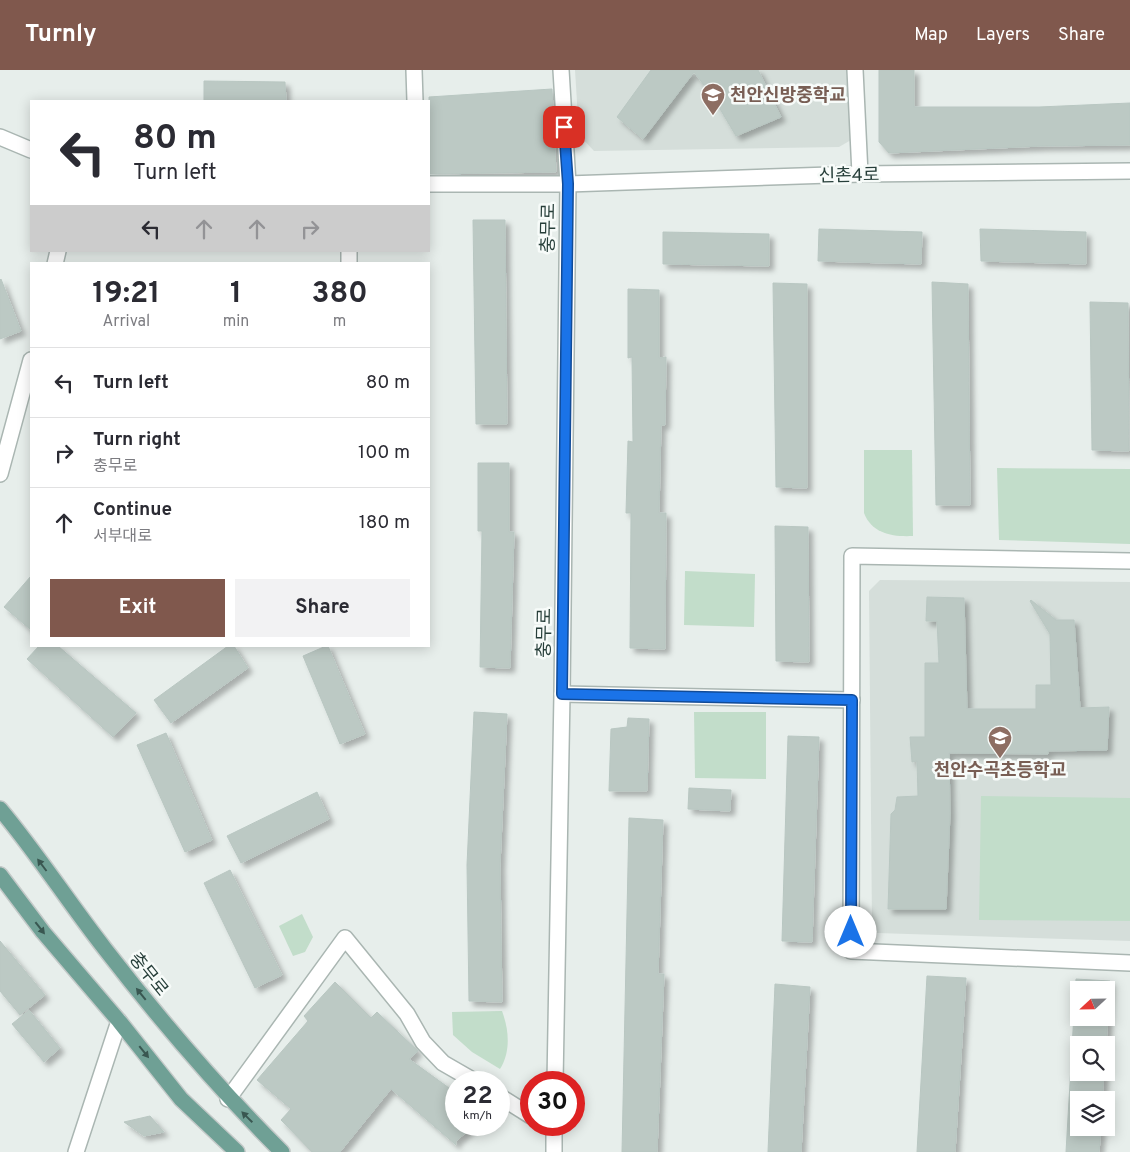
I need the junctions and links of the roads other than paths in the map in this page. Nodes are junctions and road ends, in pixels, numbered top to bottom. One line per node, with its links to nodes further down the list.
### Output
1 (414, 70): 4 (street)
2 (561, 70): 10 (street, 충무로)
3 (855, 70): 8 (street)
4 (415, 100)
5 (0, 137): 6 (street)
6 (30, 150)
7 (1130, 171): 8 (street, 신촌4로)
8 (860, 174): 10 (street, 신촌4로)
9 (430, 184): 10 (street, 신촌4로)
10 (568, 184): 14 (street, 충무로)
11 (30, 364): 12 (street)
12 (0, 474)
13 (1130, 561): 15 (street)
14 (562, 694): 15 (street); 21 (street, 충무로)
15 (852, 700): 18 (street)
16 (0, 809): 22 (main road, 충무로, one-way to 16)
17 (0, 875): 19 (main road, one-way to 19)
18 (1130, 963)
19 (119, 1021): 24 (street); 25 (main road, one-way to 25)
20 (457, 1071): 22 (street)
21 (555, 1071)
22 (228, 1099): 26 (main road, 충무로, one-way to 22)
23 (553, 1136): 27 (street)
24 (76, 1152)
25 (237, 1152)
26 (282, 1152)
27 (554, 1152)

